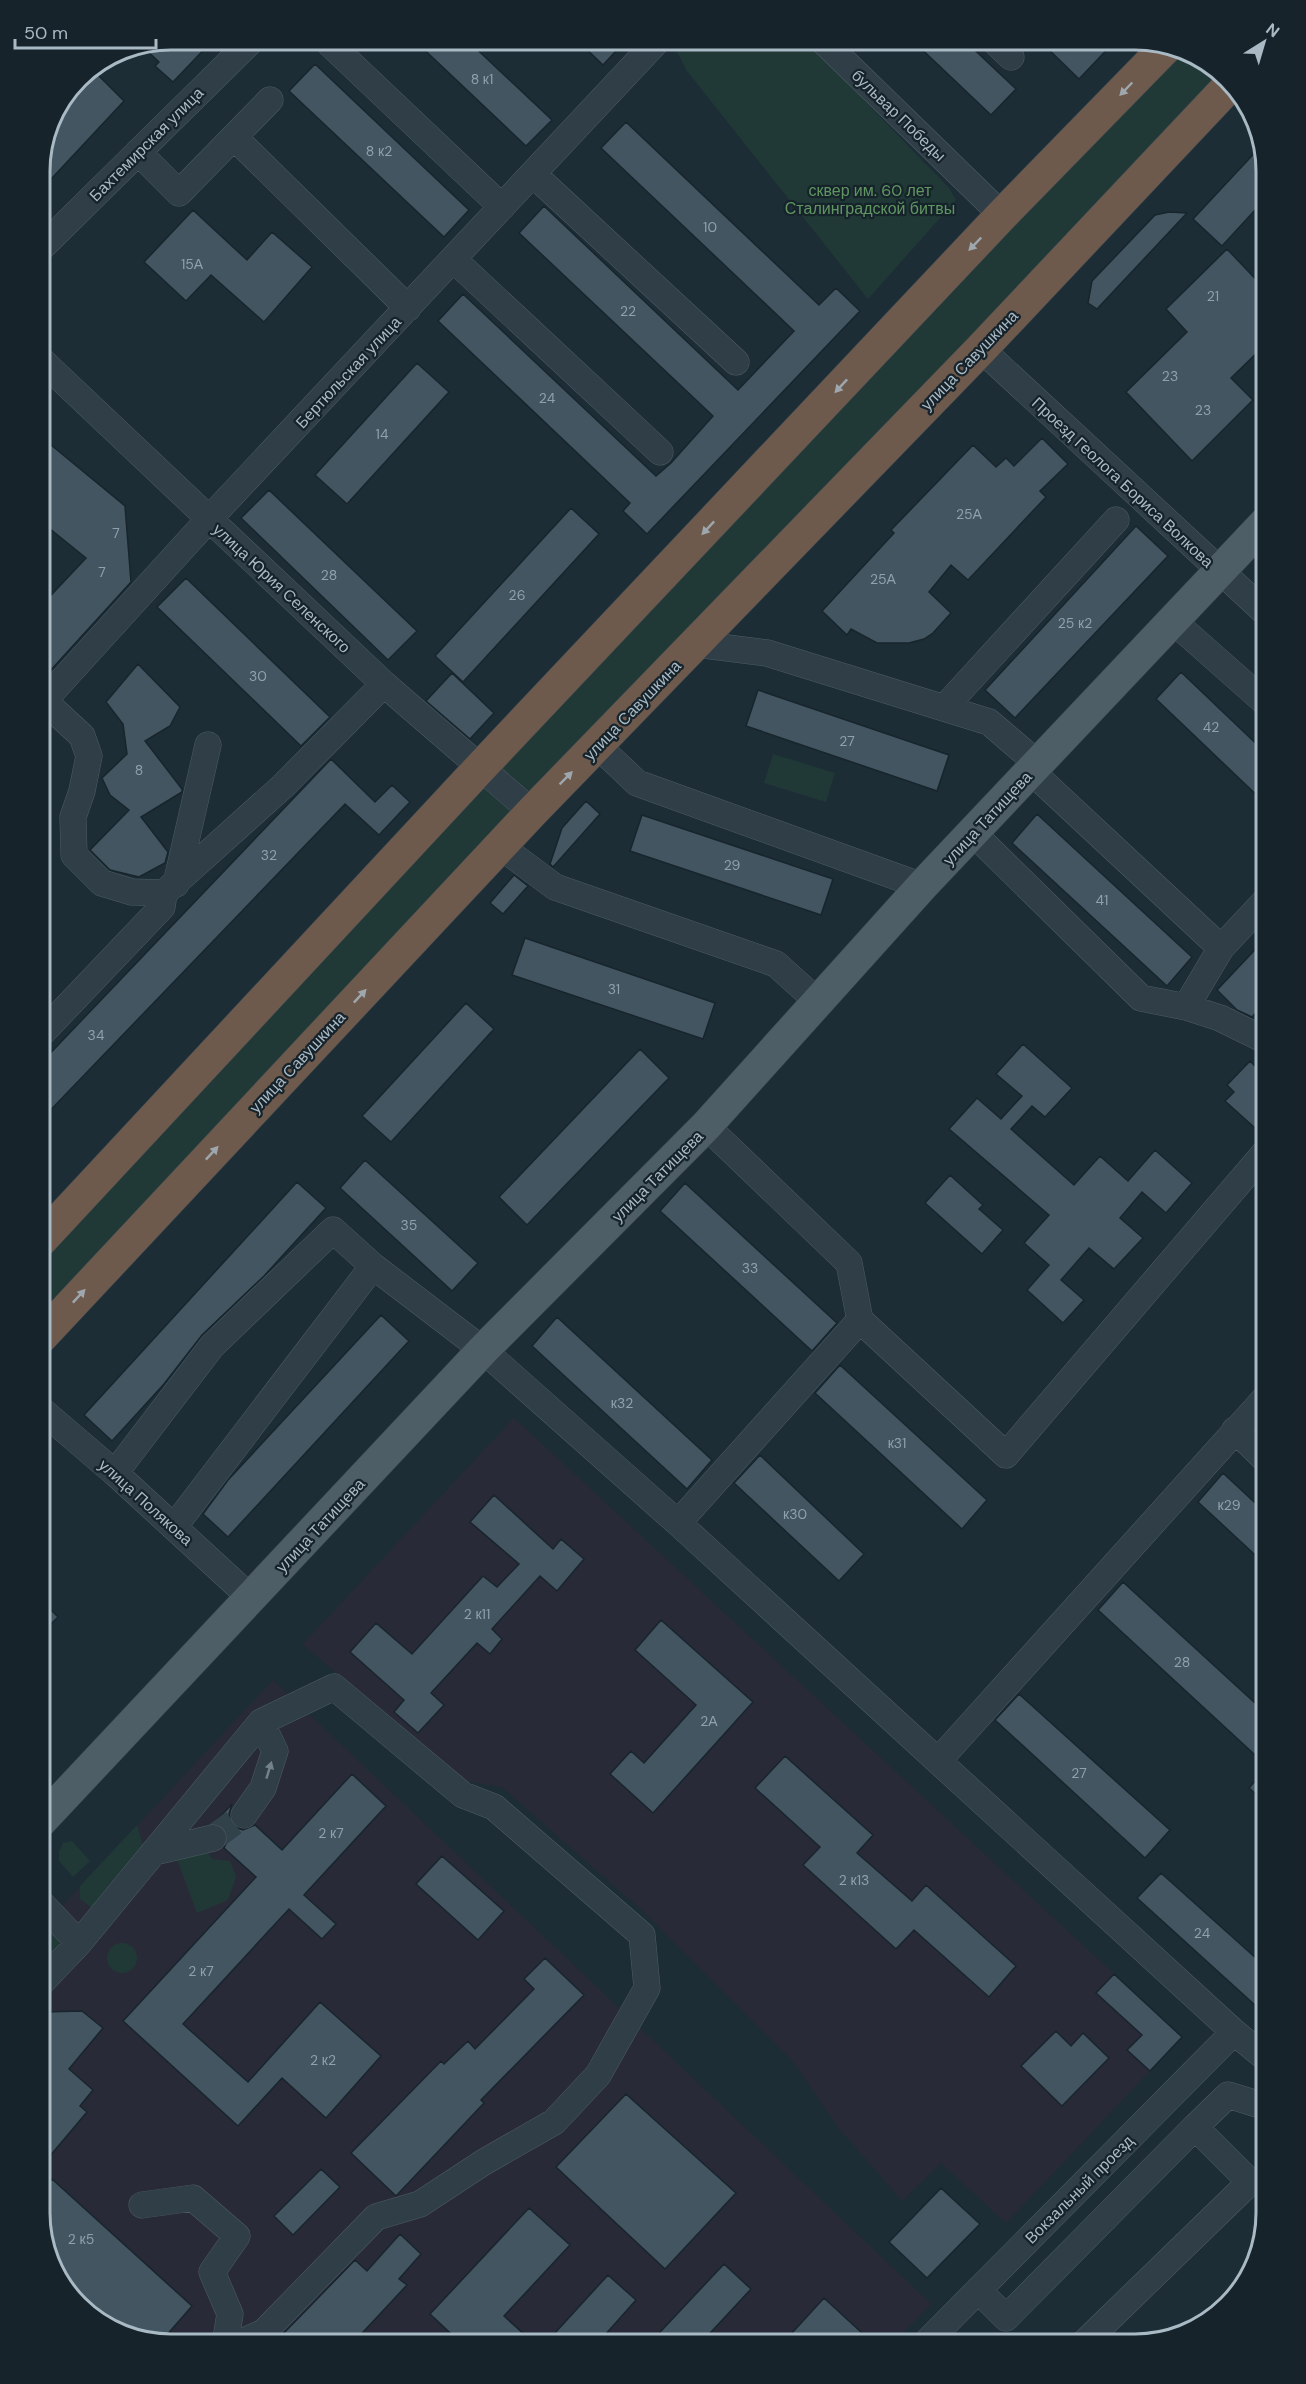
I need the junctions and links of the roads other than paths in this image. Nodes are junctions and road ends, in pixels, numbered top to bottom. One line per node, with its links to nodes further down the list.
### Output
1 (242, 50): 11 (street, Бахтемирская улица)
2 (336, 50): 13 (street)
3 (649, 50): 12 (street, Бертюльская улица)
4 (832, 50): 14 (street, бульвар Победы)
5 (1004, 50): 7 (street)
6 (1161, 52): 14 (highway, one-way to 14)
7 (1011, 57)
8 (1225, 90): 18 (highway, улица Савушкина)
9 (270, 100): 10 (street)
10 (234, 137): 11 (street); 17 (street)
11 (138, 152): 15 (street, Бахтемирская улица)
12 (533, 174): 13 (street, Бертюльская улица); 19 (street)
13 (502, 207): 16 (street, Бертюльская улица)
14 (1002, 215): 36 (highway, one-way to 36)
15 (50, 239)
16 (453, 259): 17 (street, Бертюльская улица); 21 (street)
17 (408, 308): 22 (street, Бертюльская улица)
18 (981, 349): 25 (street, Проезд Геолога Бориса Волкова); 28 (highway, улица Савушкина)
19 (736, 362)
20 (50, 368): 22 (street, улица Юрия Селенского)
21 (660, 452)
22 (209, 519): 29 (street, улица Юрия Селенского); 30 (street, Бертюльская улица)
23 (1116, 520): 32 (street)
24 (1256, 533): 25 (main road, улица Татищева)
25 (1219, 572): 26 (street, Проезд Геолога Бориса Волкова); 27 (main road, улица Татищева)
26 (1256, 604)
27 (1173, 621): 31 (street); 37 (main road, улица Татищева)
28 (696, 644): 32 (street); 35 (highway, улица Савушкина)
29 (384, 684): 36 (street, улица Юрия Селенского); 42 (street)
30 (50, 694)
31 (1256, 694)
32 (944, 708): 37 (street)
33 (50, 711): 42 (street)
34 (208, 745): 42 (street)
35 (597, 746): 38 (highway, улица Савушкина, one-way to 35); 41 (street)
36 (480, 768): 38 (street, улица Юрия Селенского); 51 (highway)
37 (1034, 768): 39 (main road, улица Татищева); 44 (street)
38 (532, 812): 40 (highway, улица Савушкина)
39 (973, 833): 41 (main road, улица Татищева); 46 (street)
40 (500, 846): 45 (street); 54 (highway, улица Савушкина, one-way to 40)
41 (922, 886): 45 (main road, улица Татищева)
42 (170, 889): 47 (street)
43 (1256, 911): 44 (street)
44 (1221, 948): 46 (street)
45 (817, 1001): 49 (main road, улица Татищева)
46 (1186, 1007): 48 (street)
47 (50, 1024)
48 (1256, 1036)
49 (706, 1126): 53 (street); 55 (main road, улица Татищева)
50 (1256, 1163): 53 (street)
51 (50, 1230)
52 (373, 1266): 55 (street); 60 (street); 62 (street)
53 (860, 1320): 61 (street)
54 (50, 1327)
55 (483, 1350): 61 (street); 63 (main road, улица Татищева)
56 (1256, 1408): 58 (street)
57 (50, 1417): 60 (street, улица Полякова)
58 (1235, 1430): 59 (street); 65 (street)
59 (1256, 1450)
60 (116, 1473): 62 (street, улица Полякова)
61 (678, 1523): 65 (street)
62 (174, 1527): 63 (street, улица Полякова)
63 (251, 1598): 66 (main road, улица Татищева)
64 (261, 1722): 67 (street, one-way to 64); 69 (street); 80 (street)
65 (938, 1761): 73 (street)
66 (50, 1810)
67 (244, 1815)
68 (213, 1838): 69 (street)
69 (154, 1852): 71 (street)
70 (50, 1912): 71 (street)
71 (79, 1942): 72 (street)
72 (50, 1973)
73 (1234, 2032): 74 (street); 78 (street, Вокзальный проезд)
74 (1256, 2050)
75 (1256, 2104): 76 (street)
76 (1195, 2127): 78 (street); 82 (street)
77 (142, 2205): 79 (street)
78 (978, 2290): 81 (street, Вокзальный проезд)
79 (227, 2334)
80 (260, 2334)
81 (942, 2334)
82 (1093, 2334)

